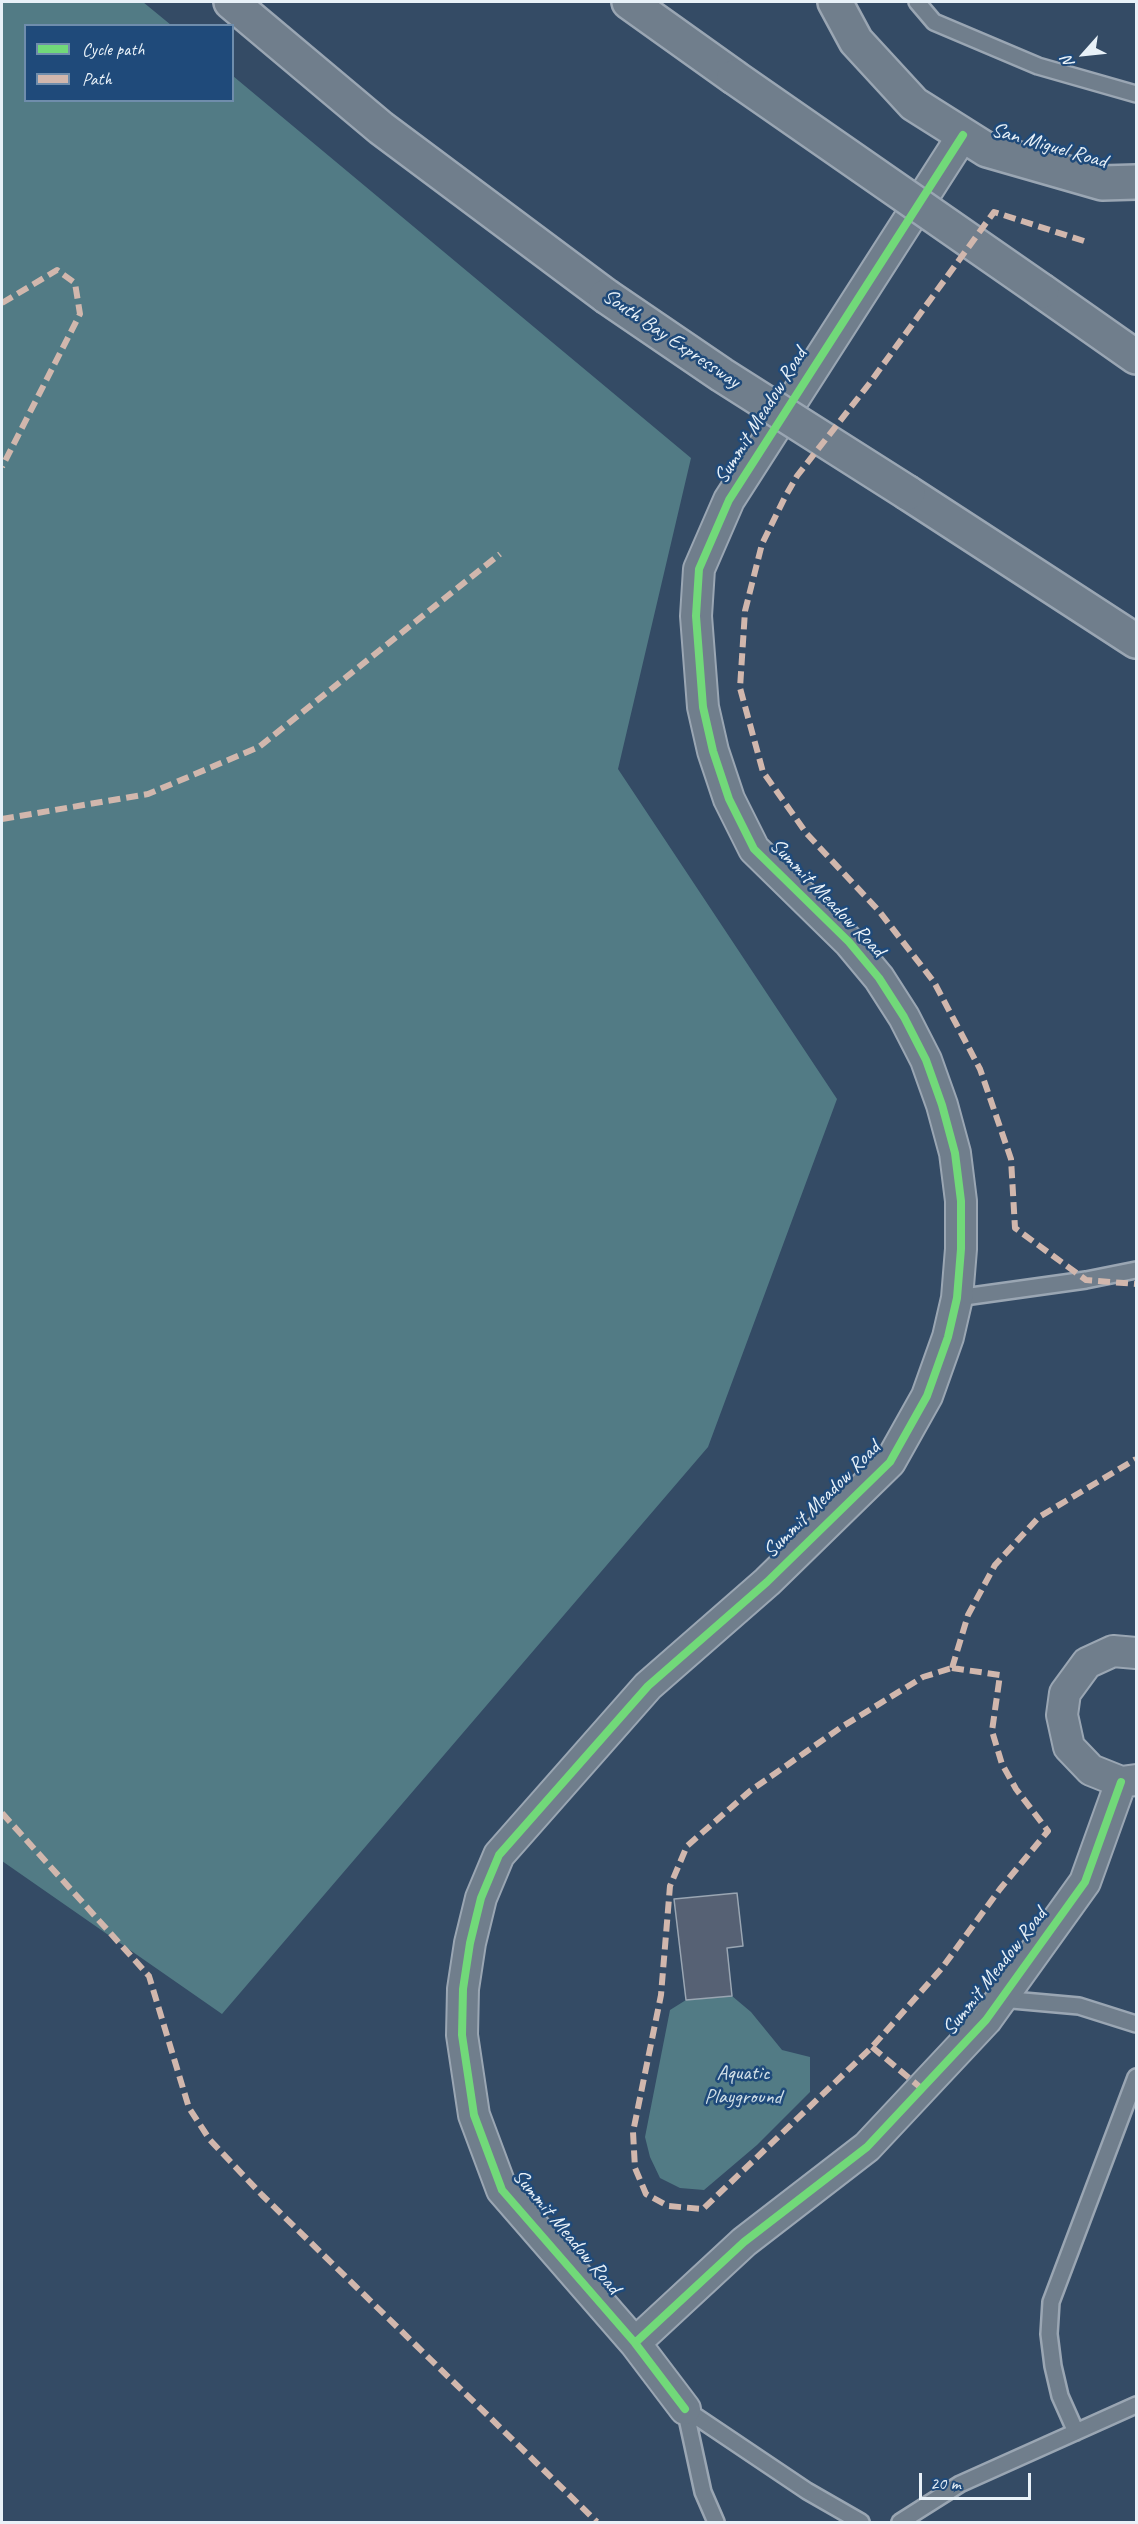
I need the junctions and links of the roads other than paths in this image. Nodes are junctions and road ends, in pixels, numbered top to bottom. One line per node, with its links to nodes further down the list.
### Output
1 (231, 2): 9 (main road, South Bay Expressway, bridge)
2 (629, 2): 8 (main road, bridge)
3 (835, 2): 6 (main road, San Miguel Road)
4 (917, 2): 5 (lane)
5 (1137, 94)
6 (963, 135): 7 (main road, San Miguel Road); 11 (street, Summit Meadow Road)
7 (1137, 182)
8 (1137, 357)
9 (1137, 641)
10 (1137, 1270): 11 (lane)
11 (957, 1298): 17 (street, Summit Meadow Road)
12 (1137, 1653): 13 (street, Summit Meadow Road)
13 (1129, 1781): 14 (street, Summit Meadow Road)
14 (1000, 1999): 15 (lane); 17 (street, Summit Meadow Road)
15 (1137, 2024)
16 (1137, 2077): 20 (lane)
17 (636, 2343): 19 (street, Summit Meadow Road)
18 (1137, 2405): 20 (lane)
19 (685, 2409): 21 (lane); 22 (lane)
20 (1076, 2432): 23 (lane)
21 (716, 2523)
22 (861, 2523)
23 (900, 2523)

